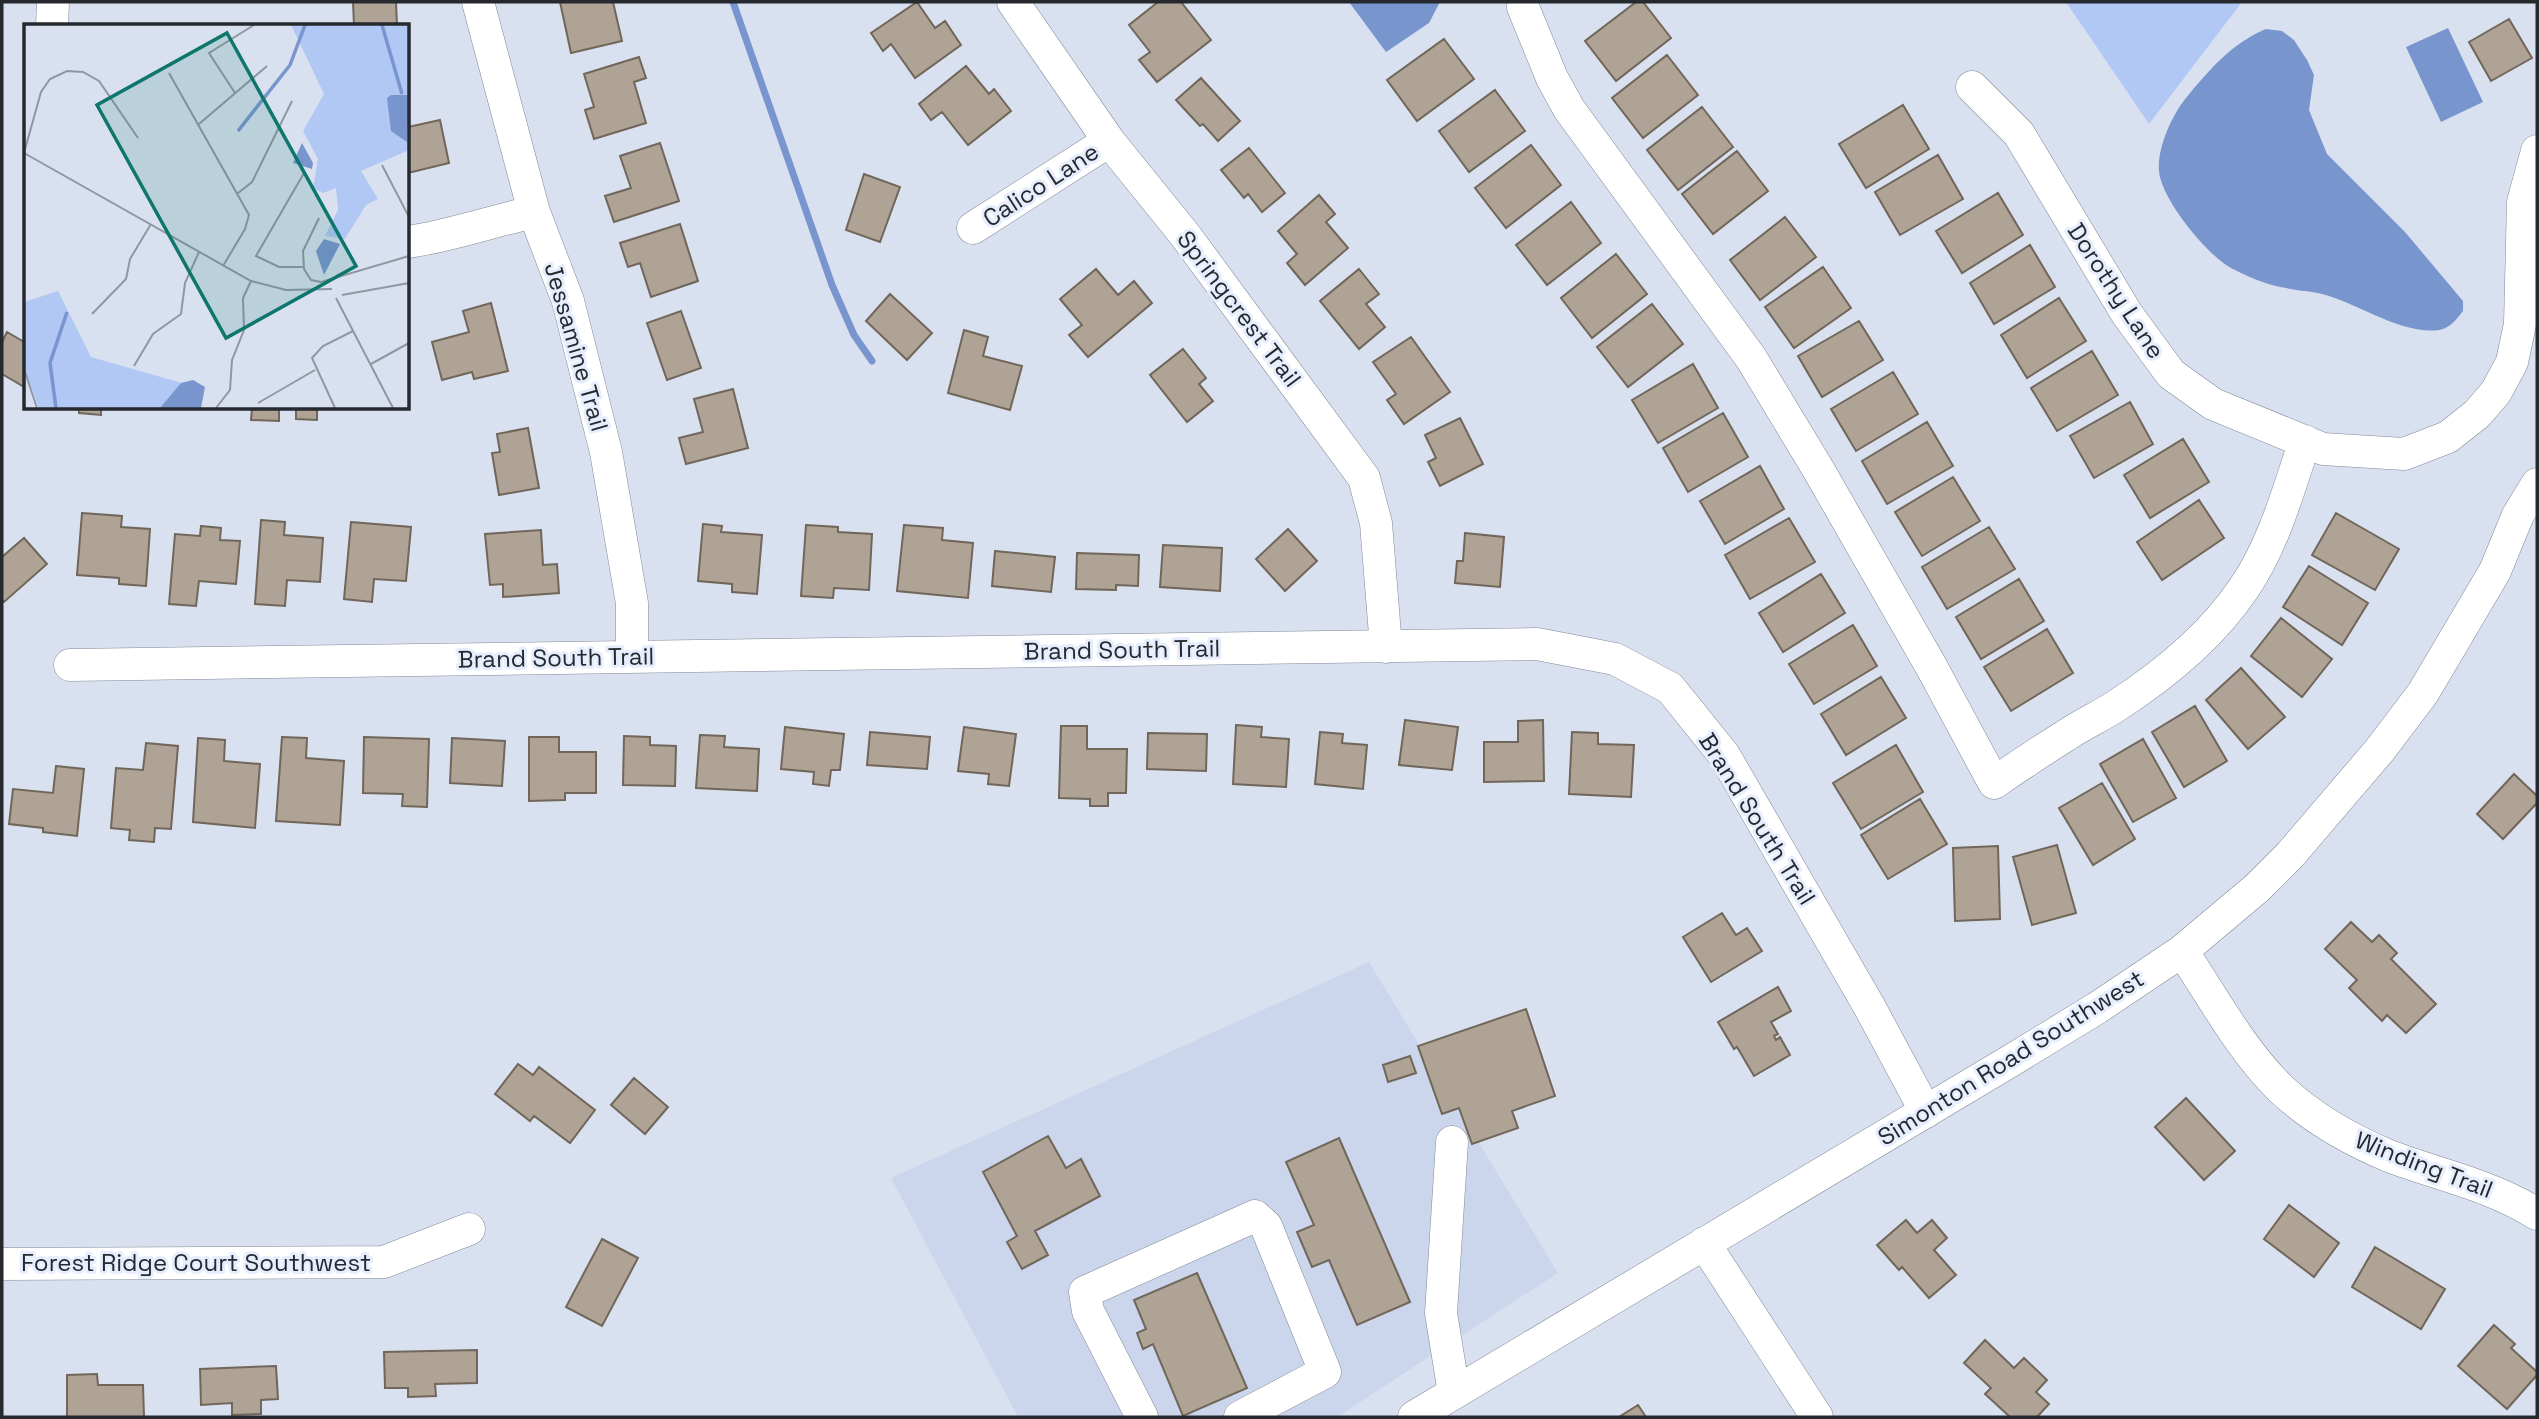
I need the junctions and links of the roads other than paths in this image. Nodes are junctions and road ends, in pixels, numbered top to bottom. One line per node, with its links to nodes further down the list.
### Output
1 (53, 2): 5 (street)
2 (478, 2): 9 (street, Jessamine Trail)
3 (1013, 2): 7 (street, Springcrest Trail)
4 (1523, 7): 13 (street)
5 (52, 24)
6 (1972, 87): 13 (street, Dorothy Lane)
7 (1110, 141): 11 (street, Calico Lane); 17 (street, Springcrest Trail)
8 (2537, 151): 10 (street, Dorothy Lane)
9 (534, 212): 12 (street); 18 (street, Jessamine Trail)
10 (2529, 227): 13 (street, Dorothy Lane)
11 (973, 228)
12 (410, 242)
13 (2305, 441)
14 (2537, 484): 16 (street, Simonton Road Southwest)
15 (2537, 519): 16 (street, Simonton Road Southwest)
16 (2495, 571): 20 (street, Simonton Road Southwest)
17 (1386, 647): 18 (street, Brand South Trail); 21 (street, Brand South Trail)
18 (632, 657): 19 (street, Brand South Trail)
19 (70, 665)
20 (2182, 951): 21 (street, Simonton Road Southwest); 23 (street, Winding Trail)
21 (1926, 1112): 25 (street, Simonton Road Southwest)
22 (1452, 1142): 27 (street)
23 (2537, 1214)
24 (469, 1229): 26 (street, Forest Ridge Court Southwest)
25 (1704, 1242): 27 (street, Simonton Road Southwest); 31 (street)
26 (2, 1264)
27 (1454, 1393): 30 (street, Simonton Road Southwest)
28 (1142, 1417): 29 (street)
29 (1240, 1417)
30 (1414, 1417)
31 (1817, 1417)

